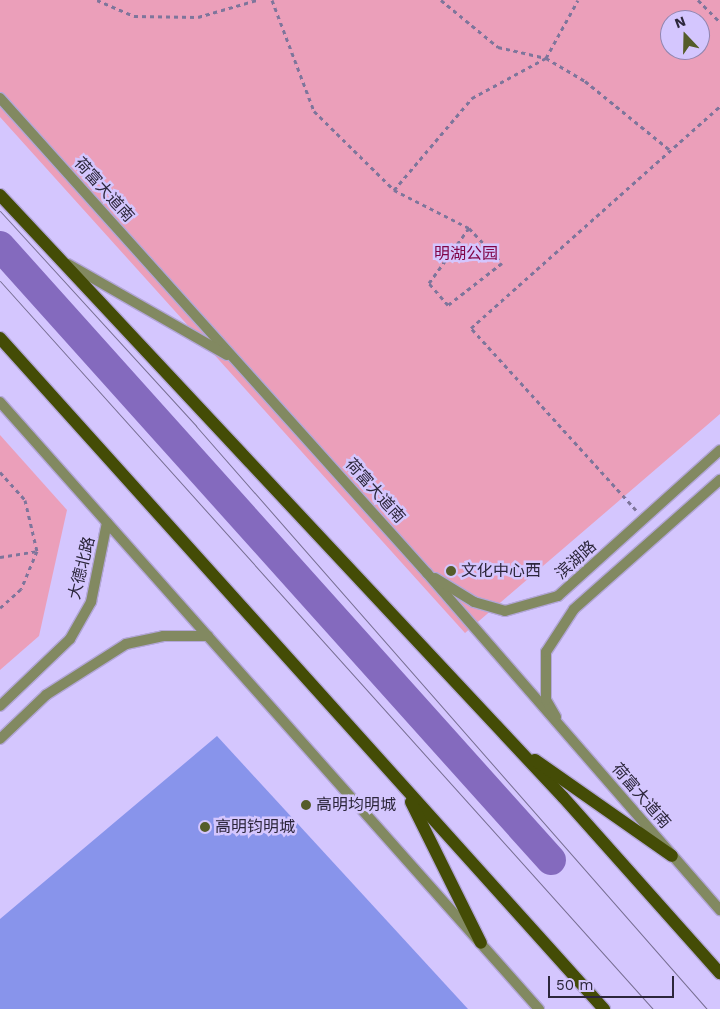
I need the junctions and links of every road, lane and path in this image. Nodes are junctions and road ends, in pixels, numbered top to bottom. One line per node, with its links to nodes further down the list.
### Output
1 (97, 0): 2 (path)
2 (257, 0)
3 (272, 0): 12 (path)
4 (441, 0): 8 (path)
5 (578, 0): 8 (path)
6 (698, 0): 7 (path)
7 (720, 22)
8 (546, 58): 11 (path); 12 (path)
9 (0, 98): 17 (street, 荷富大道南)
10 (720, 106): 11 (path)
11 (670, 150): 22 (path)
12 (394, 190): 14 (path)
13 (0, 195): 15 (main road)
14 (469, 228): 14 (path)
15 (55, 257): 17 (street); 32 (main road)
16 (0, 338): 33 (main road)
17 (234, 359): 26 (street, 荷富大道南)
18 (0, 402): 23 (street)
19 (720, 450): 22 (street, 滨湖路)
20 (0, 472): 24 (path)
21 (720, 480): 30 (street)
22 (644, 519): 26 (street, 滨湖路)
23 (107, 523): 28 (street); 29 (street, 大德北路)
24 (36, 551): 25 (path); 27 (path)
25 (0, 557)
26 (427, 573): 30 (street, 荷富大道南)
27 (0, 608)
28 (208, 636): 31 (street); 38 (street)
29 (0, 706)
30 (568, 738): 34 (street, 荷富大道南)
31 (0, 739)
32 (512, 744): 34 (main road); 39 (main road)
33 (405, 788): 38 (main road); 41 (main road)
34 (672, 856): 35 (street, 荷富大道南)
35 (708, 897): 36 (street); 37 (street, 荷富大道南)
36 (720, 901)
37 (720, 910)
38 (481, 944): 40 (street)
39 (720, 973)
40 (539, 1009)
41 (604, 1009)

